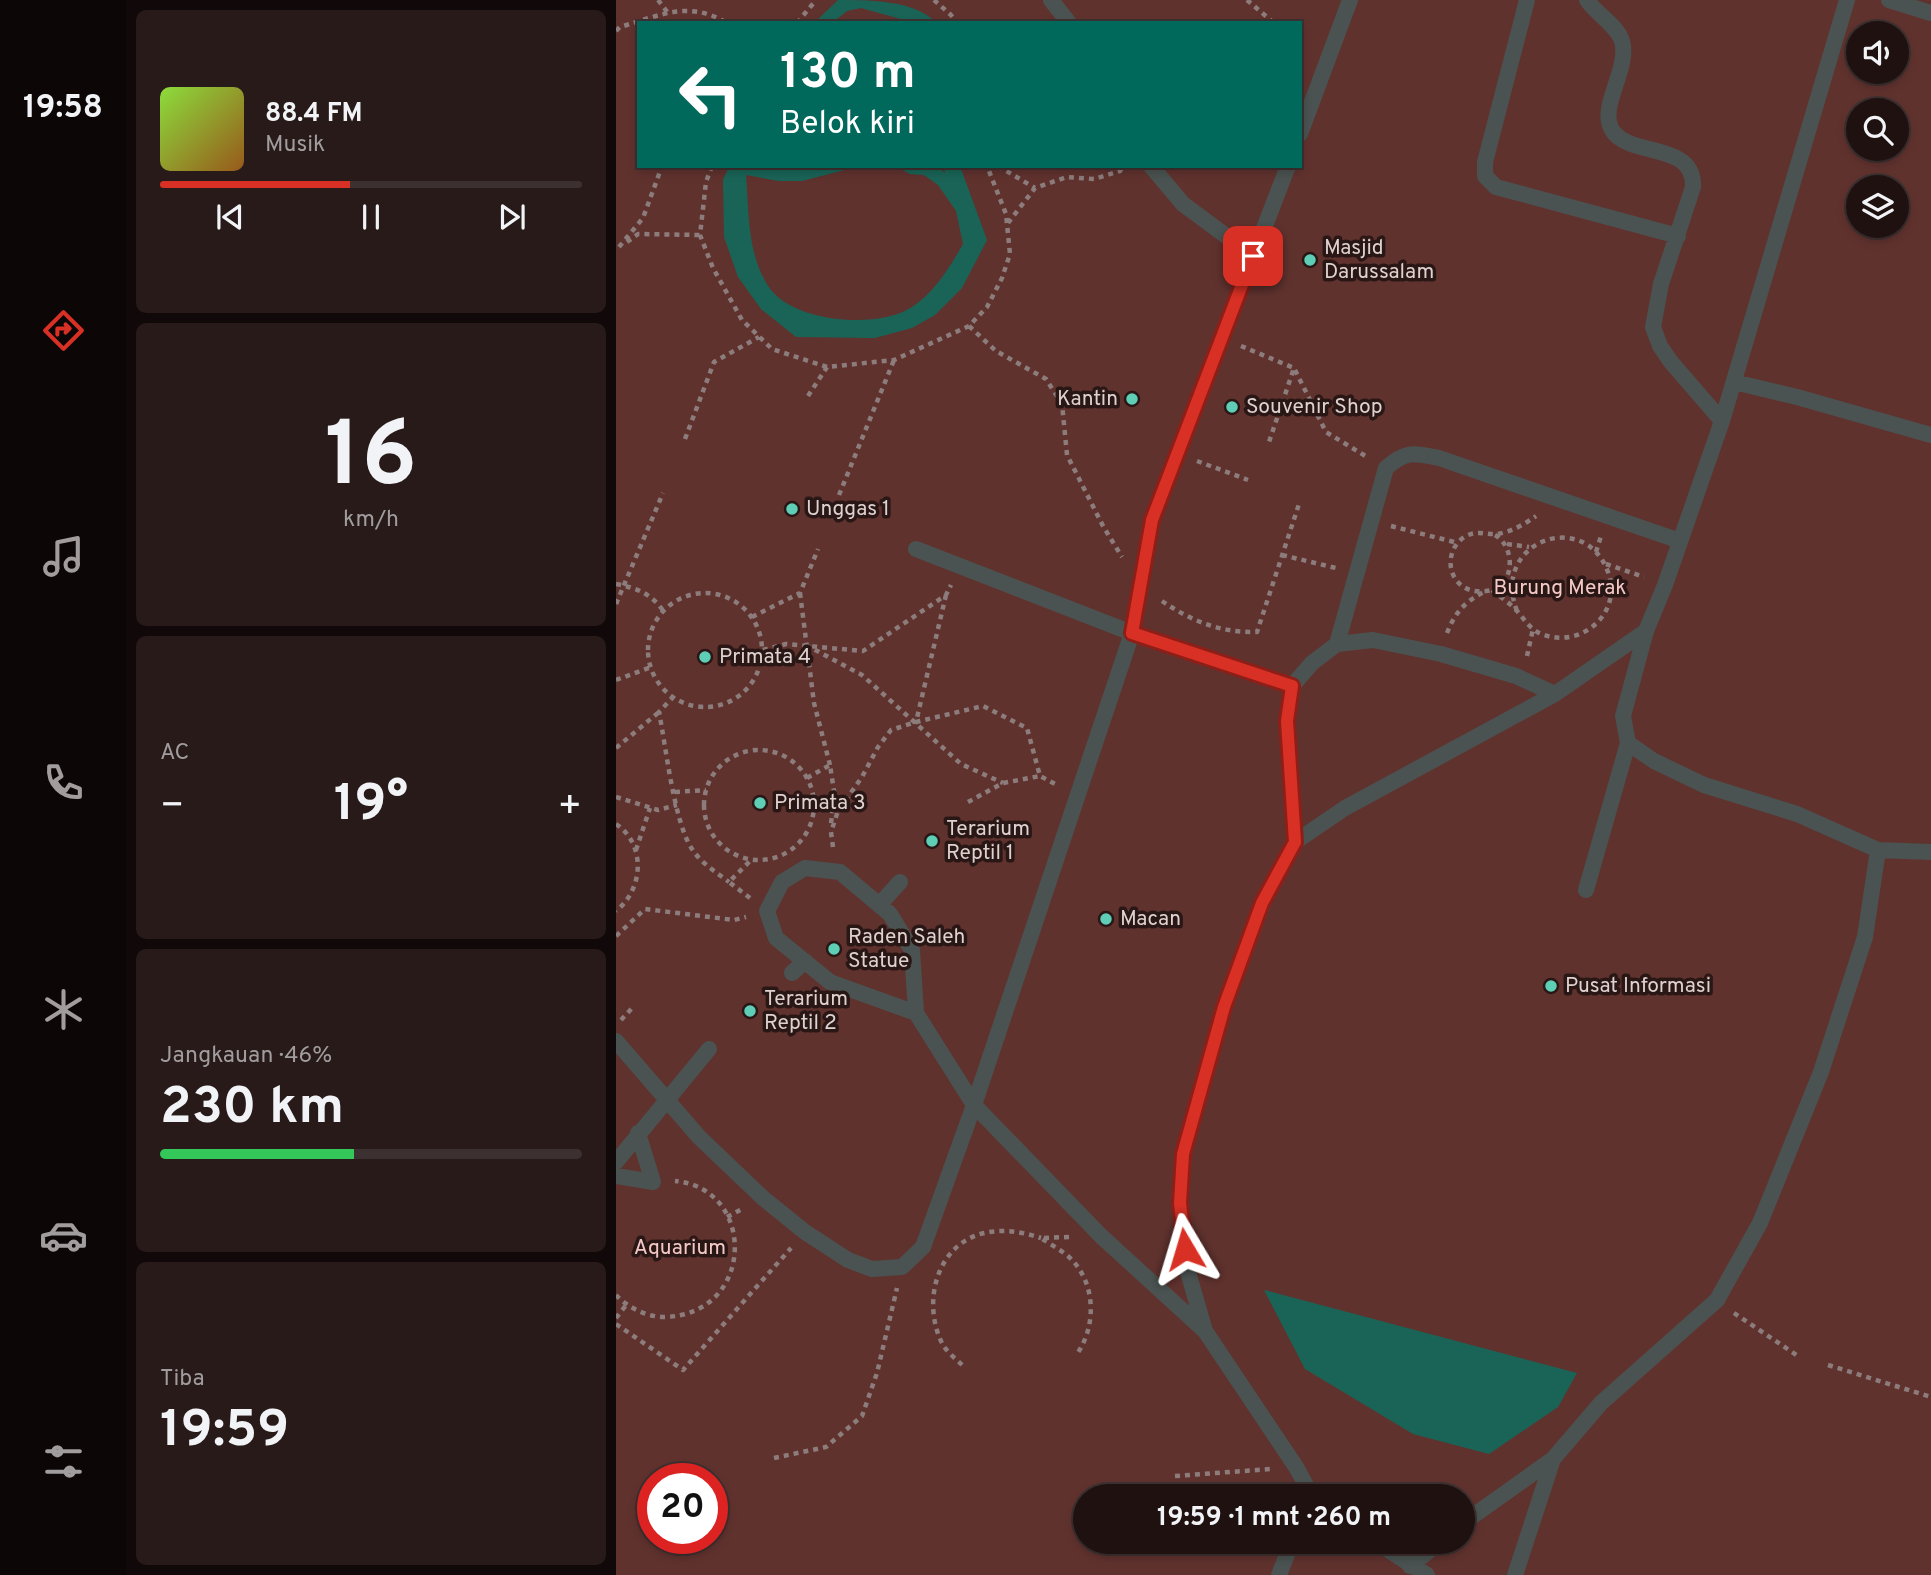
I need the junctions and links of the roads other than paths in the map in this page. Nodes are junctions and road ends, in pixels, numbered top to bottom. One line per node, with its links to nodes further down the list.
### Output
1 (1051, 0): 8 (lane)
2 (1350, 0): 9 (lane)
3 (1527, 0): 12 (lane)
4 (1587, 0): 12 (lane)
5 (1847, 0): 14 (lane)
6 (1889, 0): 7 (lane)
7 (1931, 13)
8 (1067, 21)
9 (1302, 129)
10 (1153, 168): 13 (lane)
11 (1287, 168): 13 (lane)
12 (1678, 236): 15 (lane)
13 (1253, 256): 20 (lane)
14 (1734, 382): 15 (lane); 16 (lane)
15 (1722, 421): 17 (lane)
16 (1931, 435)
17 (1680, 541): 19 (lane); 21 (lane)
18 (916, 549): 20 (lane)
19 (1646, 631): 23 (lane); 24 (lane)
20 (1132, 633): 22 (lane); 37 (lane)
21 (1337, 644): 22 (lane); 23 (lane)
22 (1292, 686): 25 (lane)
23 (1555, 694): 25 (lane)
24 (1628, 743): 26 (lane); 29 (lane)
25 (1295, 842): 41 (lane)
26 (1878, 850): 27 (lane); 42 (lane)
27 (1931, 852)
28 (900, 882): 30 (lane)
29 (1586, 890)
30 (879, 905): 31 (lane); 33 (lane)
31 (805, 961): 32 (lane); 33 (lane)
32 (792, 973)
33 (916, 1013): 37 (lane)
34 (616, 1041): 36 (lane)
35 (709, 1049): 36 (lane)
36 (666, 1099): 37 (lane); 38 (lane)
37 (974, 1105): 41 (lane)
38 (638, 1133): 39 (lane); 40 (lane)
39 (616, 1162)
40 (616, 1176)
41 (1205, 1331): 43 (lane)
42 (1553, 1459): 44 (lane); 51 (lane)
43 (1305, 1484)
44 (1475, 1514)
45 (1287, 1554): 49 (lane)
46 (1393, 1554): 48 (lane)
47 (1425, 1554): 48 (lane)
48 (1410, 1566): 50 (lane)
49 (1279, 1575)
50 (1427, 1575)
51 (1515, 1575)

